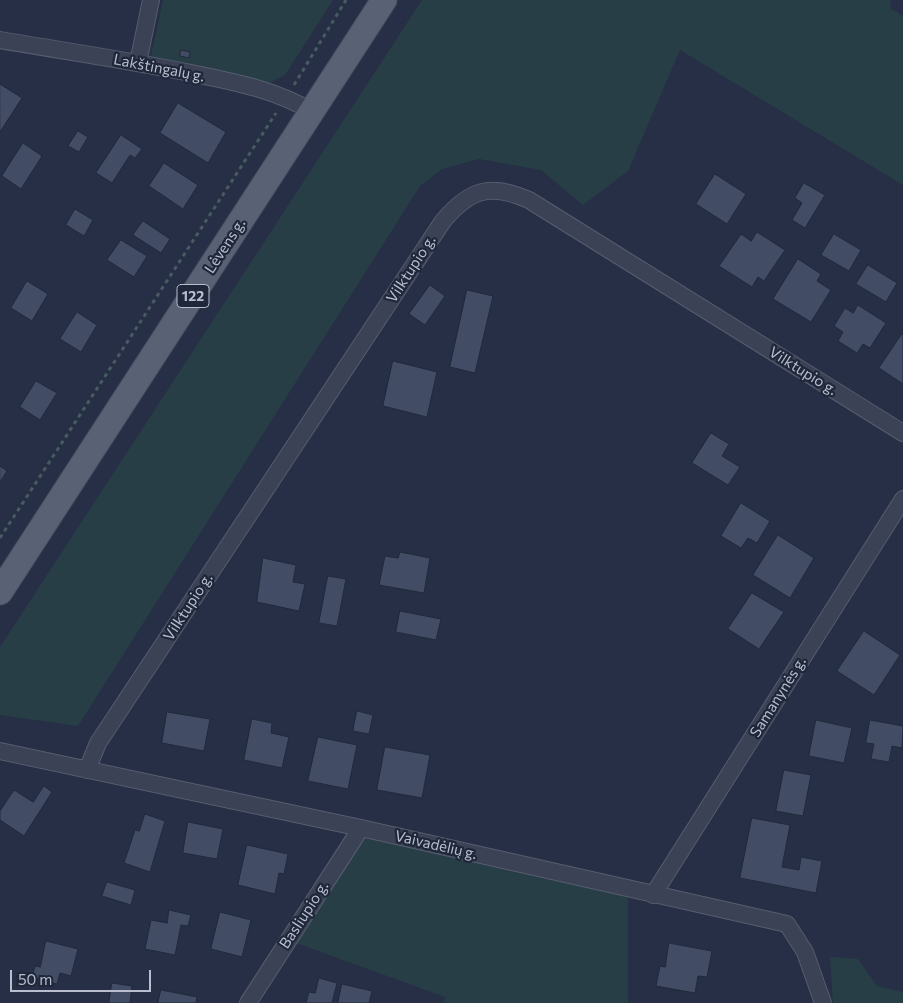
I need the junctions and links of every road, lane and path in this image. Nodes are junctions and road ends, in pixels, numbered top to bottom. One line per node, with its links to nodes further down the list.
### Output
1 (151, 0): 5 (street)
2 (346, 0): 6 (path)
3 (384, 0): 7 (main road, Lėvens g. / 122)
4 (0, 40): 5 (street, Lakštingalų g.)
5 (138, 63): 6 (street, Lakštingalų g.)
6 (286, 97): 7 (street, Lakštingalų g.); 10 (path)
7 (313, 112): 11 (main road, Lėvens g. / 122)
8 (903, 433): 13 (street, Vilktupio g.)
9 (903, 499): 15 (street, Samanynės g.)
10 (0, 538)
11 (0, 592)
12 (0, 751): 13 (street, Vaivadėlių g.)
13 (86, 770): 14 (street, Vaivadėlių g.)
14 (361, 828): 15 (street, Vaivadėlių g.); 16 (street, Basliupio g.)
15 (653, 895): 17 (street, Vaivadėlių g.)
16 (248, 1003)
17 (823, 1003)

